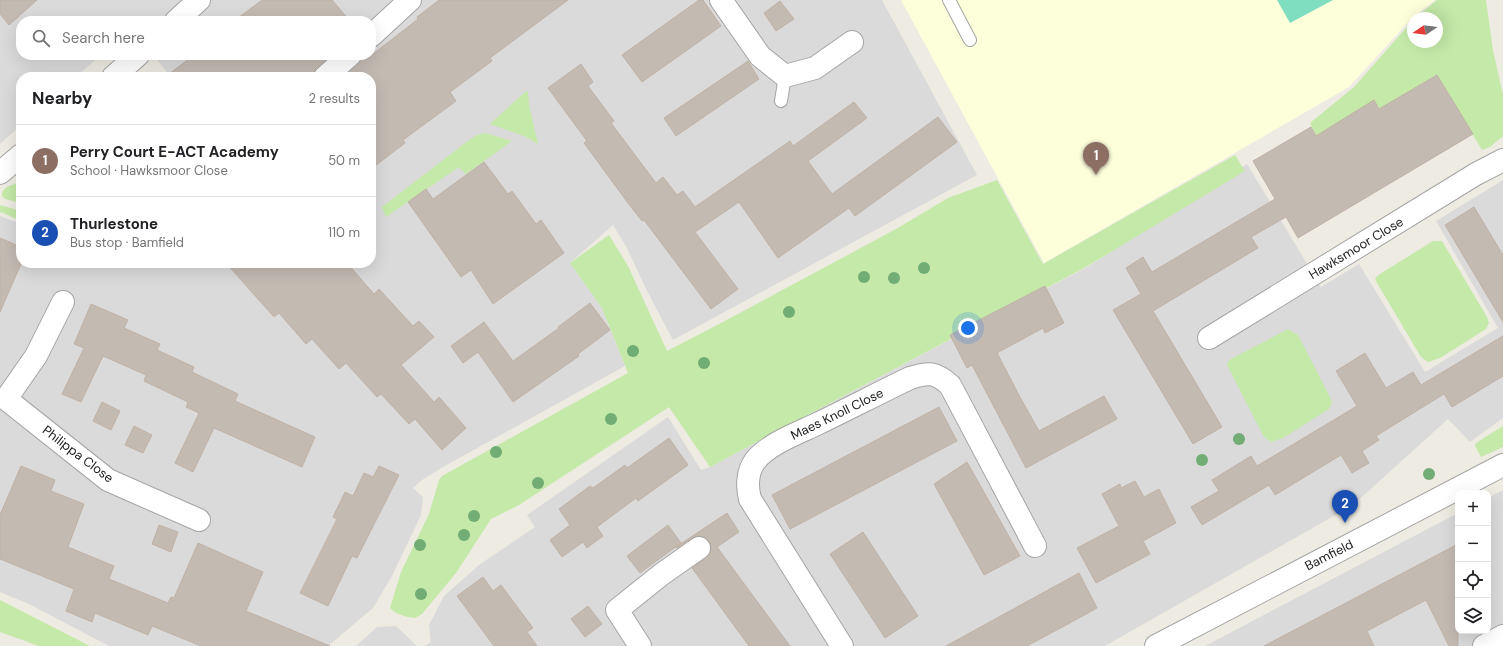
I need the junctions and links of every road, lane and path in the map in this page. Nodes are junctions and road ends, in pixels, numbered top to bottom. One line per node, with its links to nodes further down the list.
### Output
1 (199, 0): 5 (street)
2 (410, 0): 6 (street)
3 (721, 0): 13 (street)
4 (949, 0): 7 (lane)
5 (181, 16)
6 (376, 31)
7 (970, 40)
8 (852, 42): 13 (street)
9 (132, 60): 11 (street)
10 (344, 60): 12 (street)
11 (119, 72)
12 (331, 72)
13 (785, 76): 14 (lane)
14 (781, 101)
15 (16, 159): 17 (street)
16 (1503, 160): 19 (street, Hawksmoor Close)
17 (0, 173)
18 (63, 302): 20 (street, Philippa Close)
19 (1209, 338)
20 (3, 402): 22 (street, Philippa Close)
21 (1503, 465): 28 (street, Bamfield)
22 (199, 520)
23 (1035, 546): 27 (street, Maes Knoll Close)
24 (699, 548): 26 (street)
25 (1503, 636): 29 (street)
26 (640, 646)
27 (842, 646)
28 (1156, 646)
29 (1484, 646)

